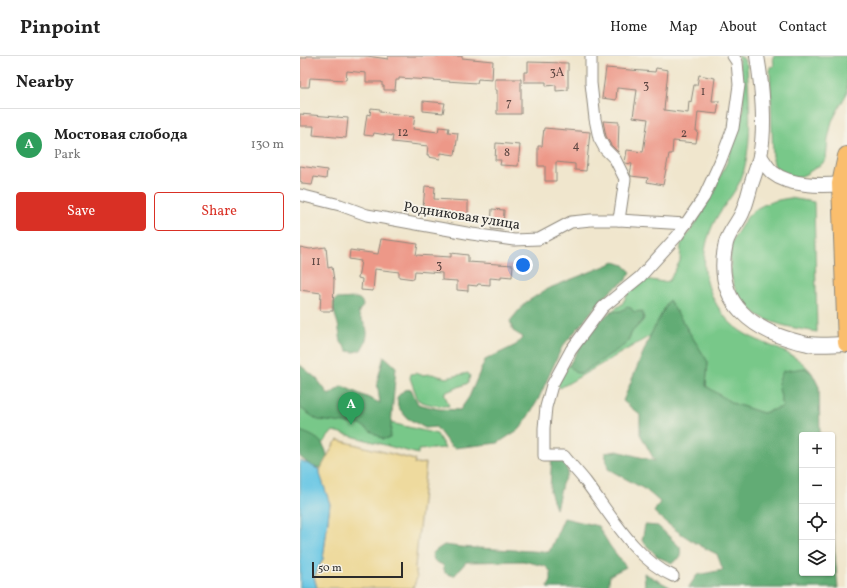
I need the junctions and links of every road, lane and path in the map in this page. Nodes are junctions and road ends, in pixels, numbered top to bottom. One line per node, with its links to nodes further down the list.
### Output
1 (591, 56): 8 (street)
2 (733, 56): 9 (street)
3 (757, 56): 4 (street)
4 (760, 156): 6 (street); 10 (street)
5 (847, 156): 6 (main road)
6 (841, 184): 10 (main road)
7 (300, 196): 8 (street, Родниковая улица)
8 (619, 220): 9 (street, Родниковая улица)
9 (686, 224): 11 (street)
10 (847, 344)
11 (673, 576)

